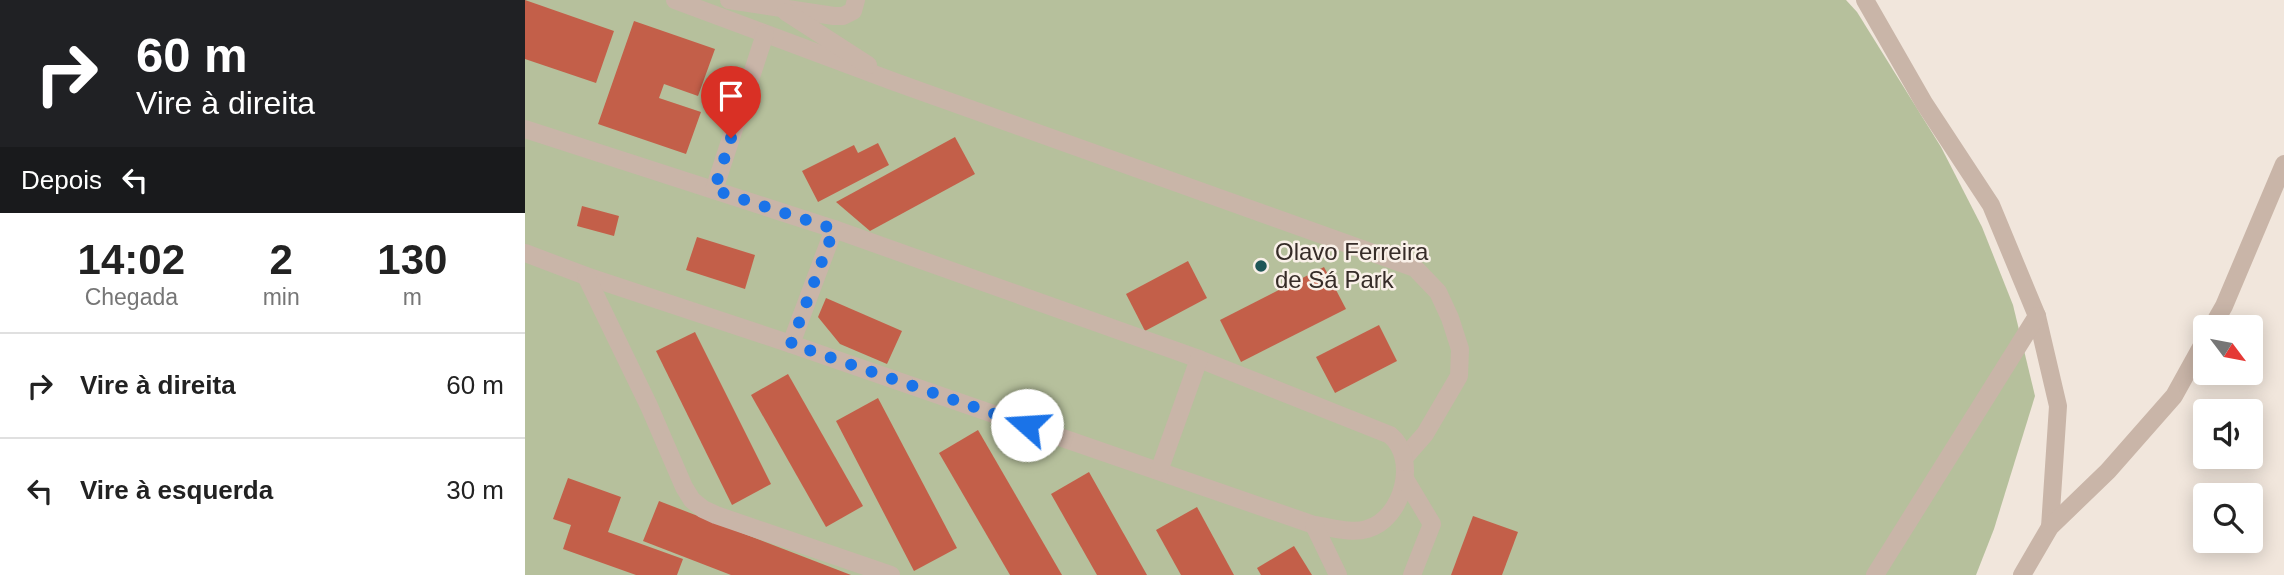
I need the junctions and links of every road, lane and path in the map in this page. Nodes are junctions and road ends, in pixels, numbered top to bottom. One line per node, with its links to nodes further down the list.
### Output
1 (675, 0): 6 (street)
2 (729, 0): 5 (street)
3 (856, 0): 5 (street)
4 (1865, 0): 15 (street)
5 (781, 8): 7 (street)
6 (765, 34): 7 (street); 10 (street)
7 (895, 82): 19 (street)
8 (525, 129): 10 (street)
9 (2284, 164): 14 (street)
10 (714, 190): 11 (street)
11 (834, 229): 16 (street); 17 (street)
12 (525, 253): 13 (street)
13 (586, 276): 16 (street); 24 (street)
14 (2219, 315)
15 (2036, 316): 23 (street); 27 (street)
16 (791, 344): 20 (street)
17 (1199, 359): 19 (street); 20 (street)
18 (2193, 362): 23 (street)
19 (1404, 458): 21 (street)
20 (1159, 471): 22 (street)
21 (1405, 479): 22 (street); 26 (street)
22 (1314, 525): 25 (street)
23 (2050, 527): 28 (street)
24 (891, 575)
25 (1338, 575)
26 (1412, 575)
27 (1875, 575)
28 (2022, 575)

